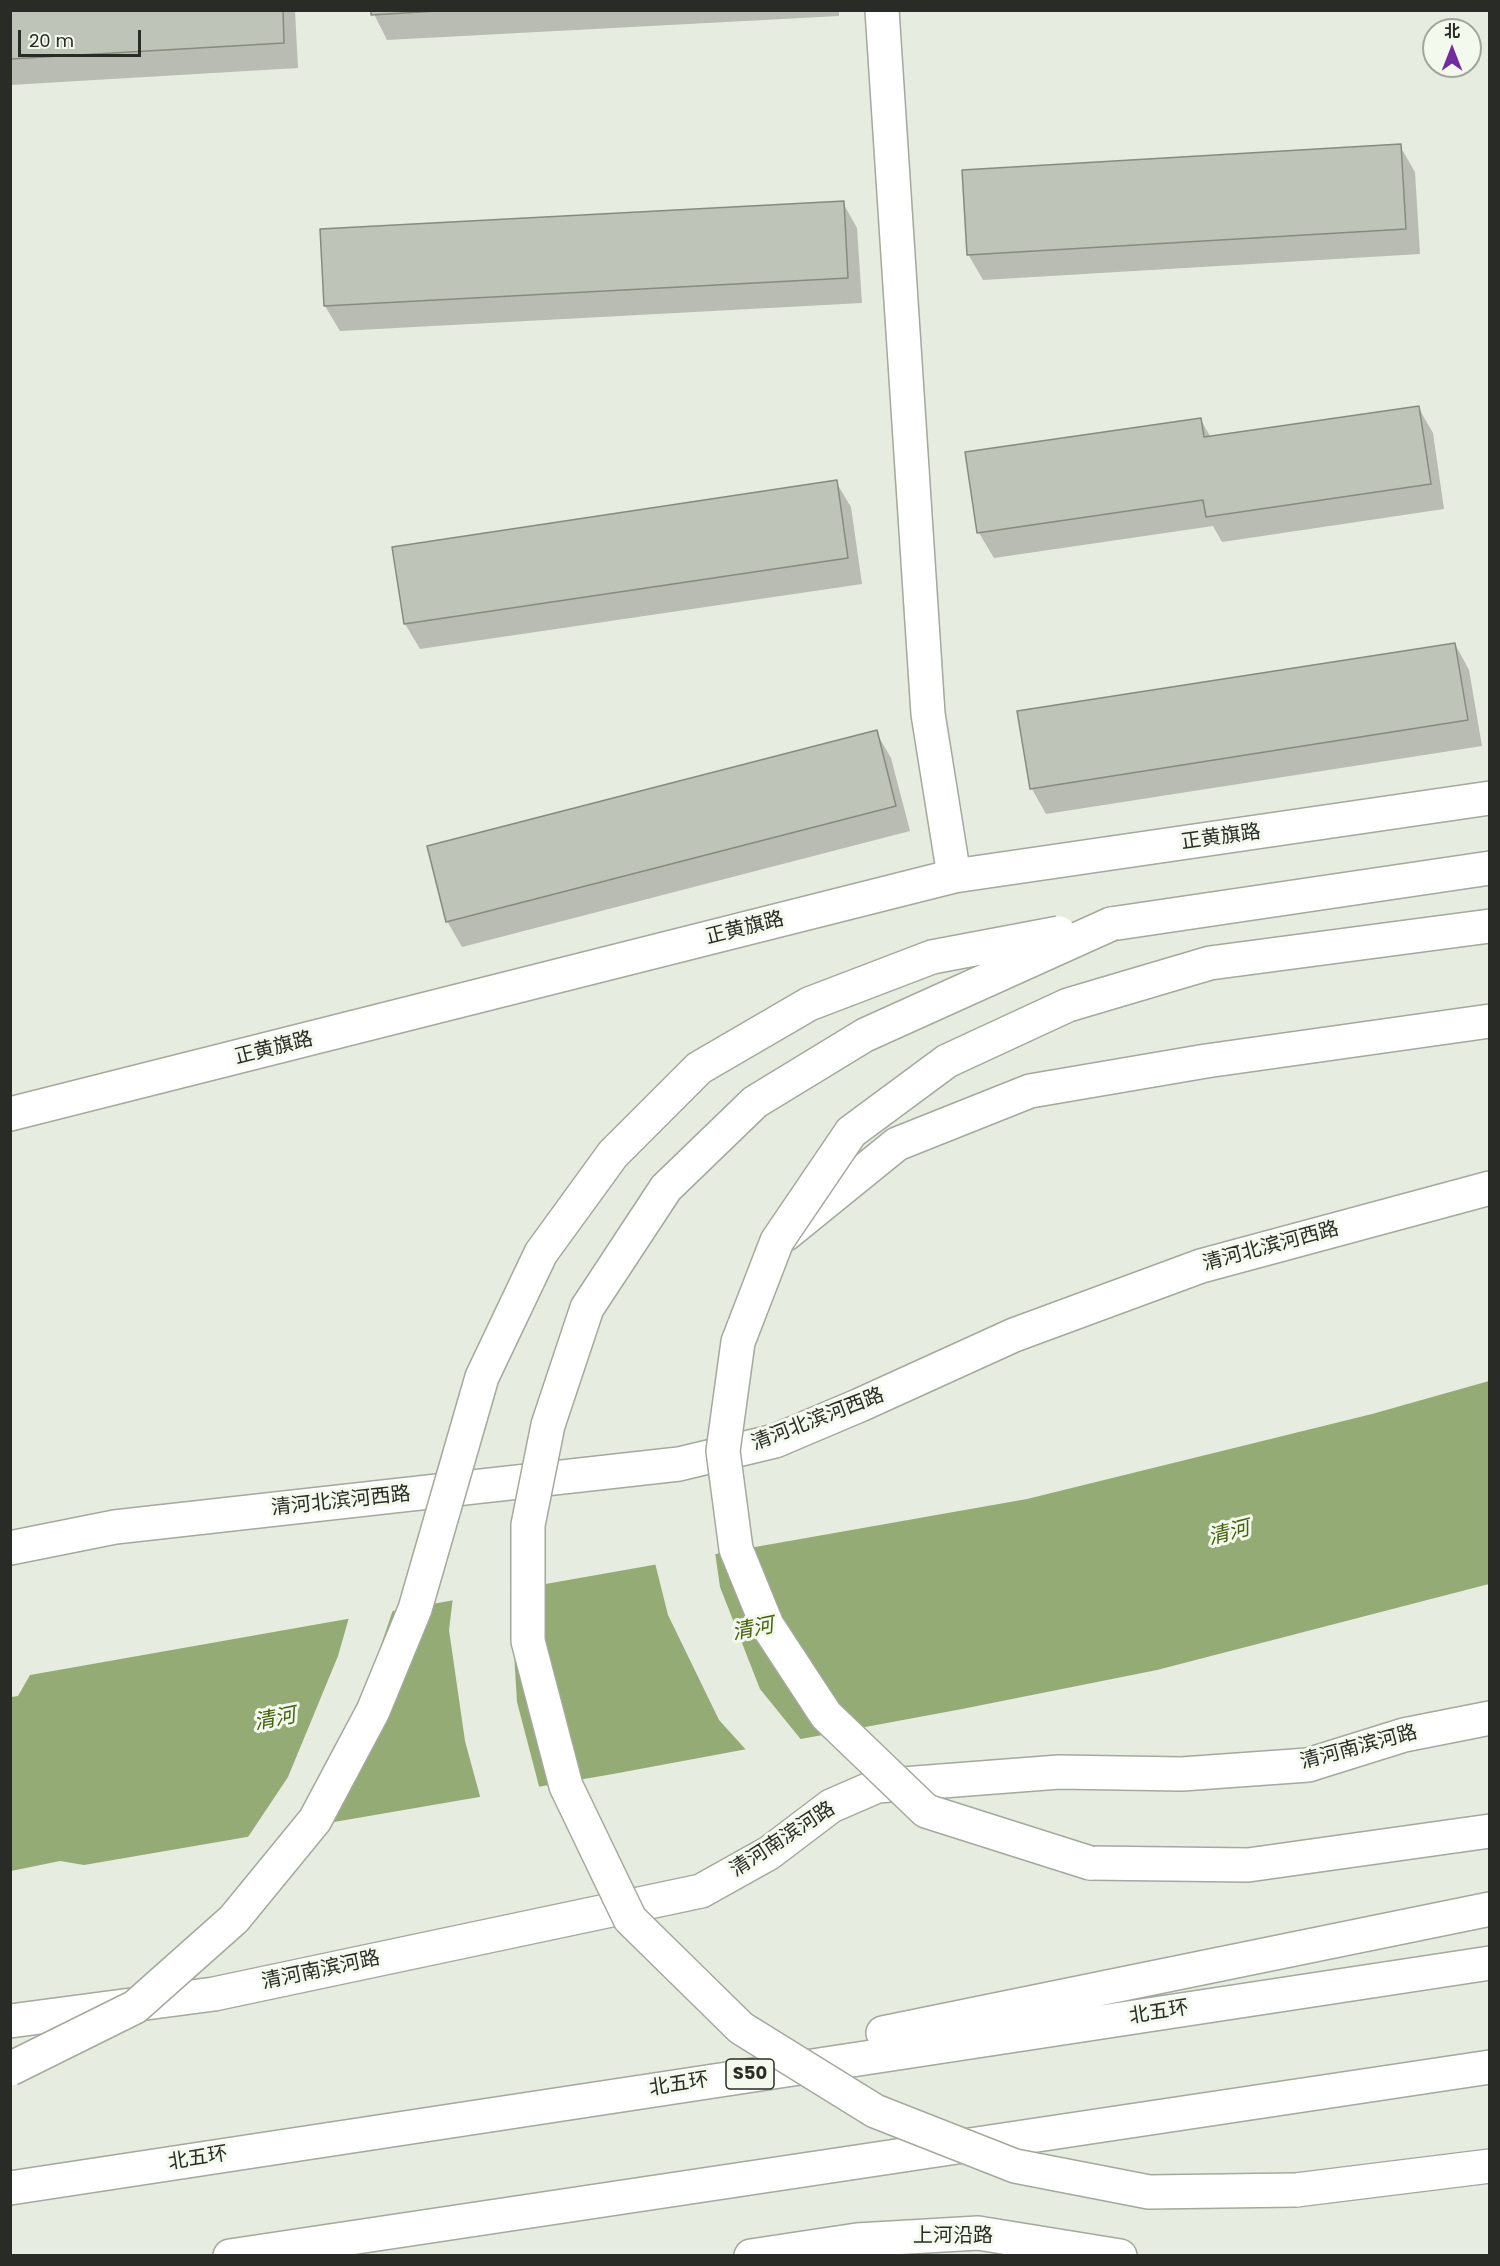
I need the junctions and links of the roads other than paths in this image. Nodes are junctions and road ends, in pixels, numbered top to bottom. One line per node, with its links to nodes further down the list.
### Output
1 (882, 10): 4 (main road)
2 (1490, 798): 4 (main road, 正黄旗路)
3 (1490, 868): 5 (main road)
4 (954, 876): 8 (main road, 正黄旗路)
5 (1111, 924): 18 (main road, bridge); 20 (main road, bridge)
6 (1490, 926): 10 (main road, bridge)
7 (1490, 1021): 10 (main road, bridge)
8 (10, 1114)
9 (1490, 1188): 11 (main road, 清河北滨河西路)
10 (777, 1241): 13 (main road, bridge)
11 (10, 1548)
12 (1490, 1718): 16 (main road, 清河南滨河路)
13 (1490, 1831)
14 (1490, 1909): 19 (main road)
15 (1490, 1963): 19 (main road, 北五环 / S50)
16 (10, 2021)
17 (1490, 2067): 22 (main road)
18 (10, 2069)
19 (497, 2112): 21 (main road, 北五环 / S50)
20 (1490, 2166)
21 (10, 2188)
22 (230, 2256)
23 (750, 2256): 24 (main road, 上河沿路)
24 (1120, 2256)

